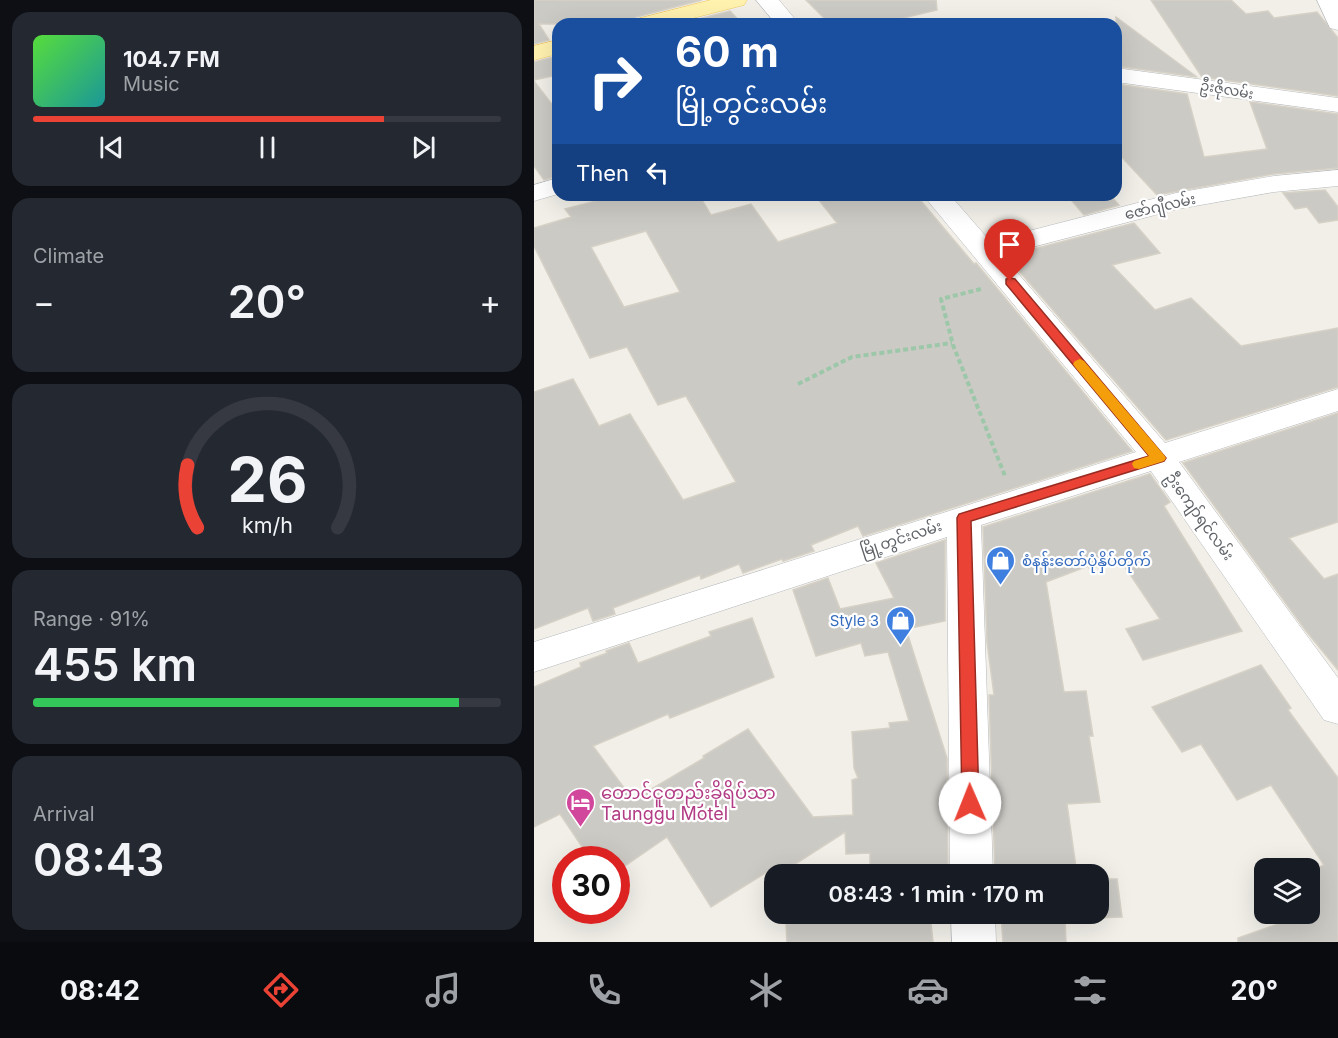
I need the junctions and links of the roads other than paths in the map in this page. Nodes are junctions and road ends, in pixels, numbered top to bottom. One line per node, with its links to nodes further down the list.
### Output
1 (736, 0): 4 (main road)
2 (767, 0): 5 (street)
3 (1328, 0): 6 (street)
4 (668, 18)
5 (783, 18)
6 (1338, 23)
7 (552, 48): 8 (main road)
8 (534, 53)
9 (1122, 76): 10 (street, ဦးဇိုလမ်း)
10 (1338, 105)
11 (1338, 178): 15 (street, ဇော်ဂျီလမ်း)
12 (552, 188): 13 (street)
13 (534, 194)
14 (941, 201): 15 (street, ဦးကျော်ရင်လမ်း)
15 (985, 251): 17 (street, ဦးကျော်ရင်လမ်း)
16 (1338, 400): 17 (street, မြို့တွင်းလမ်း)
17 (1159, 458): 18 (street, မြို့တွင်းလမ်း); 20 (street, ဦးကျော်ရင်လမ်း)
18 (964, 518): 19 (street, မြို့တွင်းလမ်း); 21 (street)
19 (534, 657)
20 (1338, 708)
21 (972, 864)
22 (973, 924): 23 (street)
23 (974, 942)

